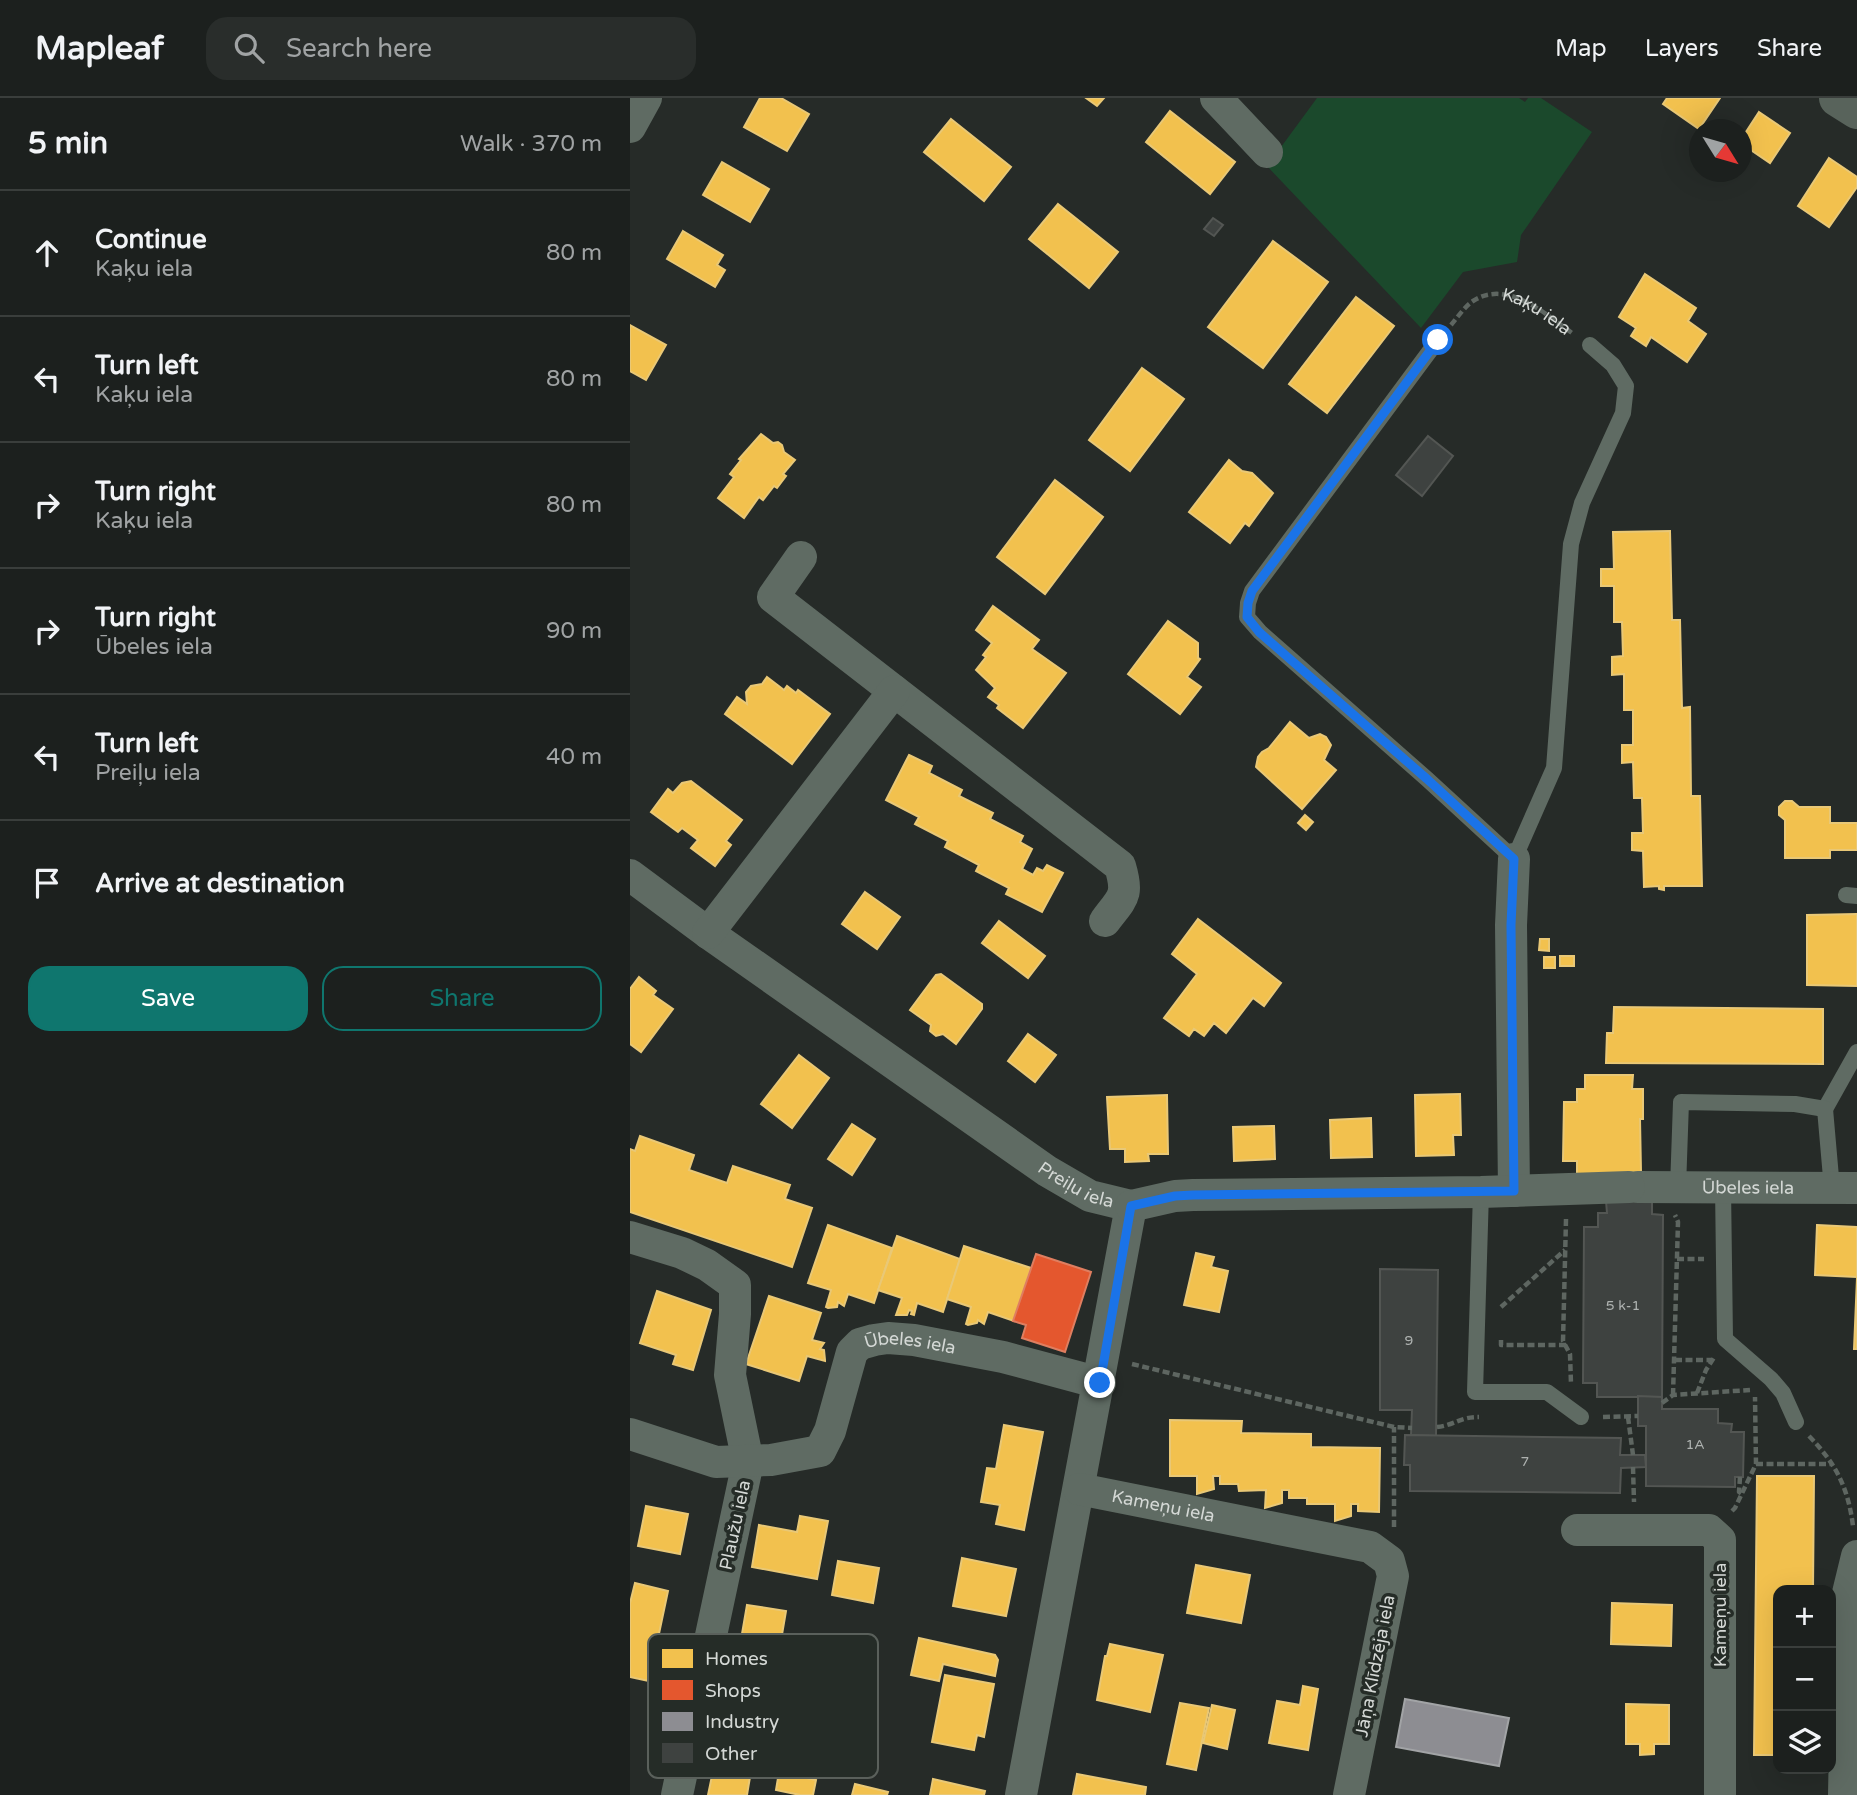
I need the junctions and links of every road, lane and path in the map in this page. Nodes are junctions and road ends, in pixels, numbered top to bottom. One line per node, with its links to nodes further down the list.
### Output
1 (646, 98): 5 (street)
2 (1216, 98): 6 (street)
3 (1838, 98): 4 (main road)
4 (1857, 110)
5 (630, 127)
6 (1268, 152)
7 (1438, 340): 8 (path, Kaķu iela); 11 (lane)
8 (1590, 345): 11 (lane, Kaķu iela)
9 (801, 557): 10 (street)
10 (894, 691): 13 (street); 14 (street)
11 (1514, 859): 19 (street, Kaķu iela)
12 (630, 875): 14 (street, Preiļu iela)
13 (1105, 921)
14 (708, 933): 22 (street, Preiļu iela)
15 (1857, 1052): 16 (lane)
16 (1825, 1109): 18 (lane); 21 (lane)
17 (1723, 1187): 18 (street, Ūbeles iela); 21 (street, Ūbeles iela); 30 (lane)
18 (1844, 1189)
19 (1514, 1191): 20 (street, Ūbeles iela); 21 (street, Ūbeles iela)
20 (1481, 1192): 22 (street, Ūbeles iela); 40 (lane)
21 (1675, 1199): 26 (path)
22 (1131, 1206): 34 (street, Preiļu iela)
23 (1567, 1208): 25 (path)
24 (630, 1237): 48 (street, Plaužu iela)
25 (1566, 1249): 28 (path); 31 (path)
26 (1677, 1259): 27 (path); 32 (path)
27 (1704, 1259)
28 (1501, 1318)
29 (1501, 1332): 31 (path)
30 (1725, 1339): 33 (path); 42 (lane)
31 (1566, 1345): 40 (path)
32 (1674, 1360): 33 (path); 36 (path)
33 (1712, 1360): 35 (path)
34 (1102, 1370): 43 (path); 48 (street, Ūbeles iela); 52 (street, Preiļu iela)
35 (1697, 1393): 36 (path); 49 (path)
36 (1673, 1395): 37 (path)
37 (1662, 1403)
38 (1638, 1416): 41 (path)
39 (1488, 1417): 44 (path)
40 (1581, 1417): 41 (path)
41 (1628, 1417): 47 (path)
42 (1796, 1423): 50 (path)
43 (1394, 1427): 45 (path); 57 (path)
44 (1437, 1427)
45 (1412, 1428)
46 (630, 1434): 48 (street, Ūbeles iela)
47 (1633, 1455)
48 (748, 1462): 59 (street, Plaužu iela)
49 (1756, 1464): 50 (path); 53 (path)
50 (1833, 1464): 55 (path)
51 (1740, 1477): 53 (path)
52 (1079, 1489): 57 (street, Kameņu iela); 60 (street, Preiļu iela)
53 (1742, 1494): 54 (path)
54 (1724, 1516)
55 (1854, 1519): 58 (path)
56 (1577, 1530): 62 (street, Kameņu iela)
57 (1370, 1547): 61 (street, Jāņa Klīdzēja iela)
58 (1857, 1556): 63 (street)
59 (711, 1634)
60 (1021, 1795)
61 (1349, 1795)
62 (1720, 1795)
63 (1844, 1795)

